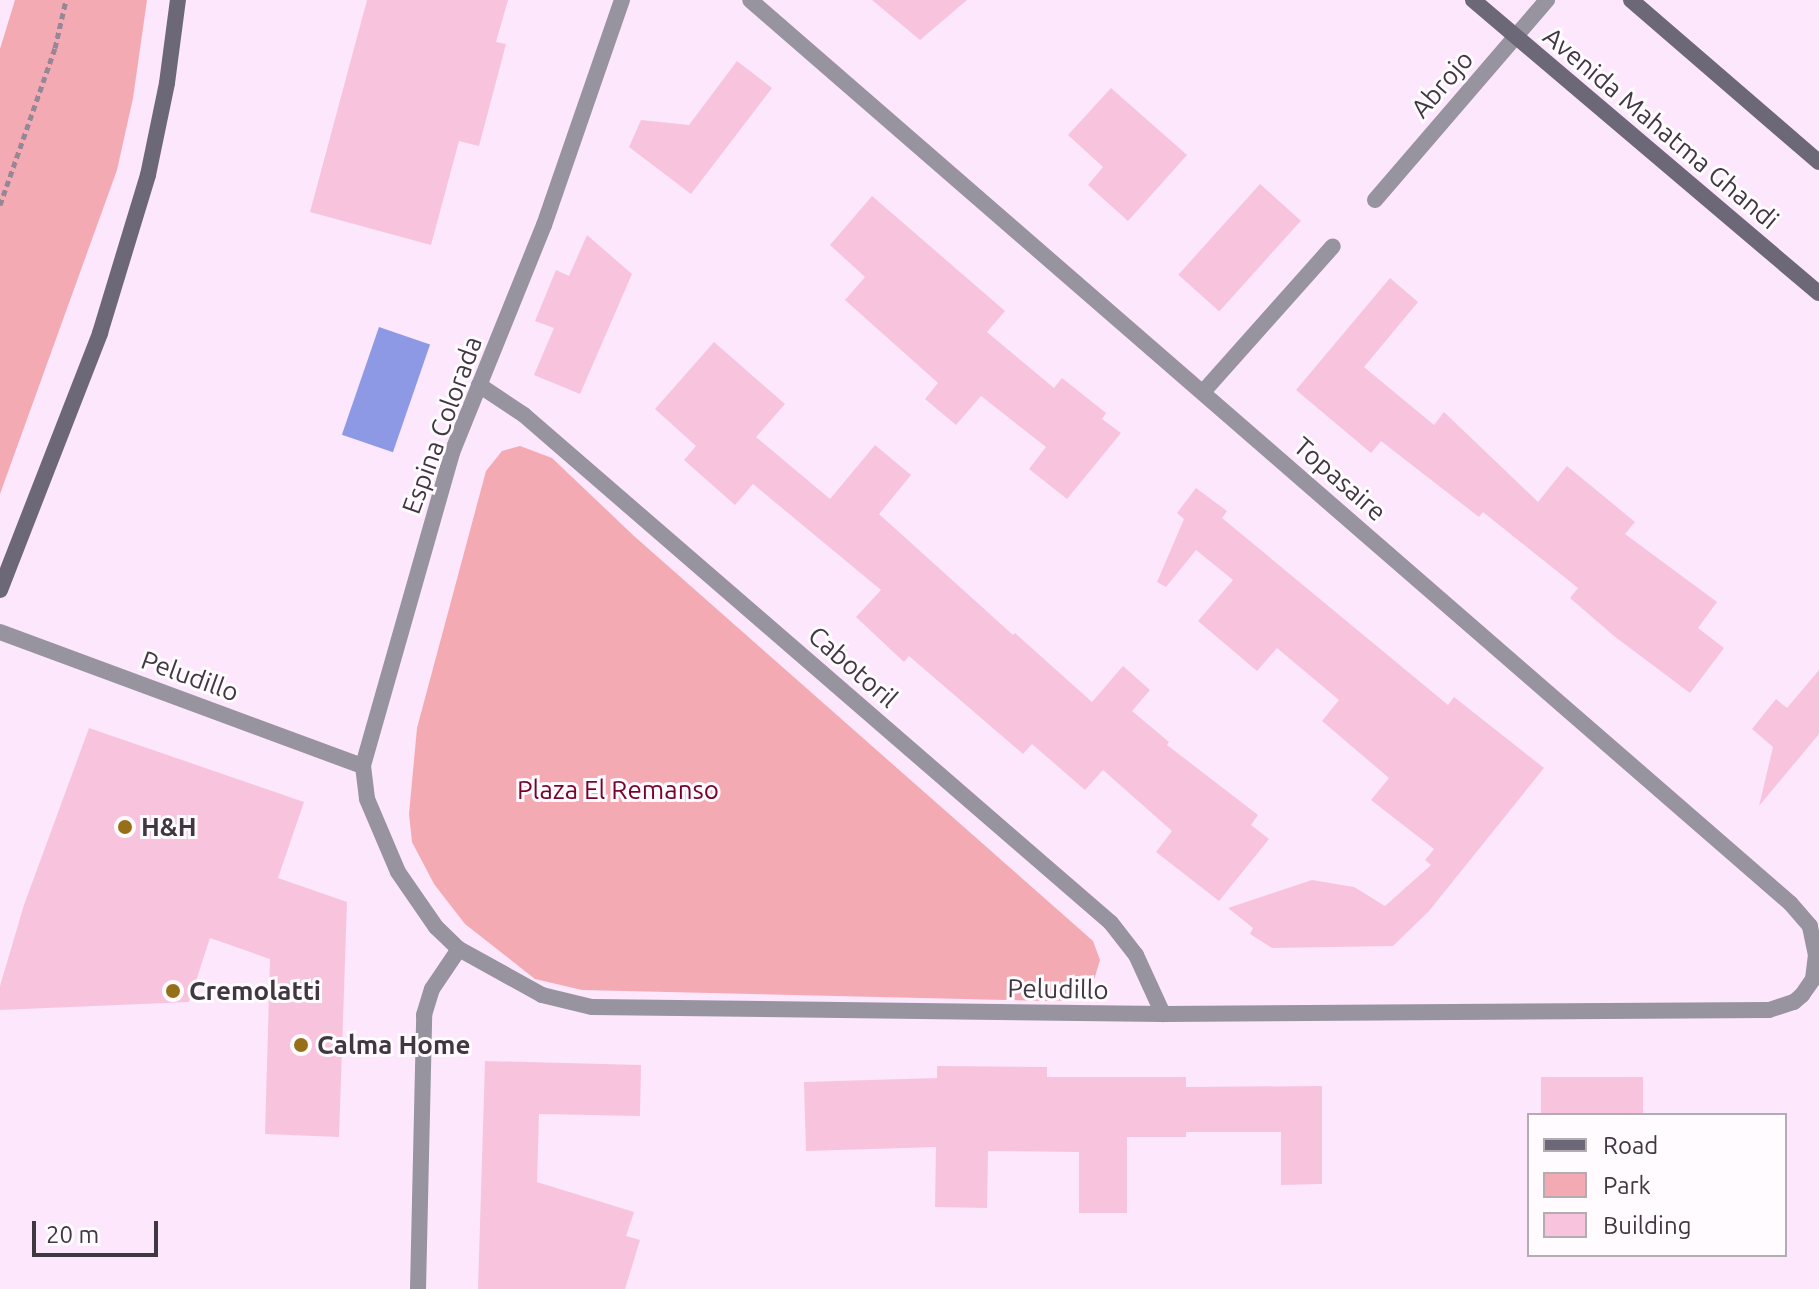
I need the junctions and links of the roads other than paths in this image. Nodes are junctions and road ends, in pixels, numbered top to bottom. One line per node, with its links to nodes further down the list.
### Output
1 (178, 0): 14 (main road)
2 (622, 0): 12 (street, Espina Colorada)
3 (750, 0): 13 (street, Topasaire)
4 (1473, 0): 7 (main road, Avenida Mahatma Ghandi)
5 (1547, 0): 7 (street, Abrojo)
6 (1631, 0): 8 (main road)
7 (1515, 36): 9 (street, Abrojo); 11 (main road, Avenida Mahatma Ghandi)
8 (1819, 162)
9 (1375, 200)
10 (1333, 246): 13 (street)
11 (1819, 293)
12 (479, 385): 16 (street, Espina Colorada); 20 (street, Cabotoril)
13 (1203, 392): 19 (street, Topasaire)
14 (0, 590)
15 (0, 632): 16 (street, Peludillo)
16 (363, 766): 17 (street, Espina Colorada)
17 (398, 872): 18 (street, Peludillo)
18 (459, 949): 20 (street, Peludillo); 21 (street)
19 (1769, 1010): 20 (street, Peludillo)
20 (1163, 1014)
21 (418, 1289)

